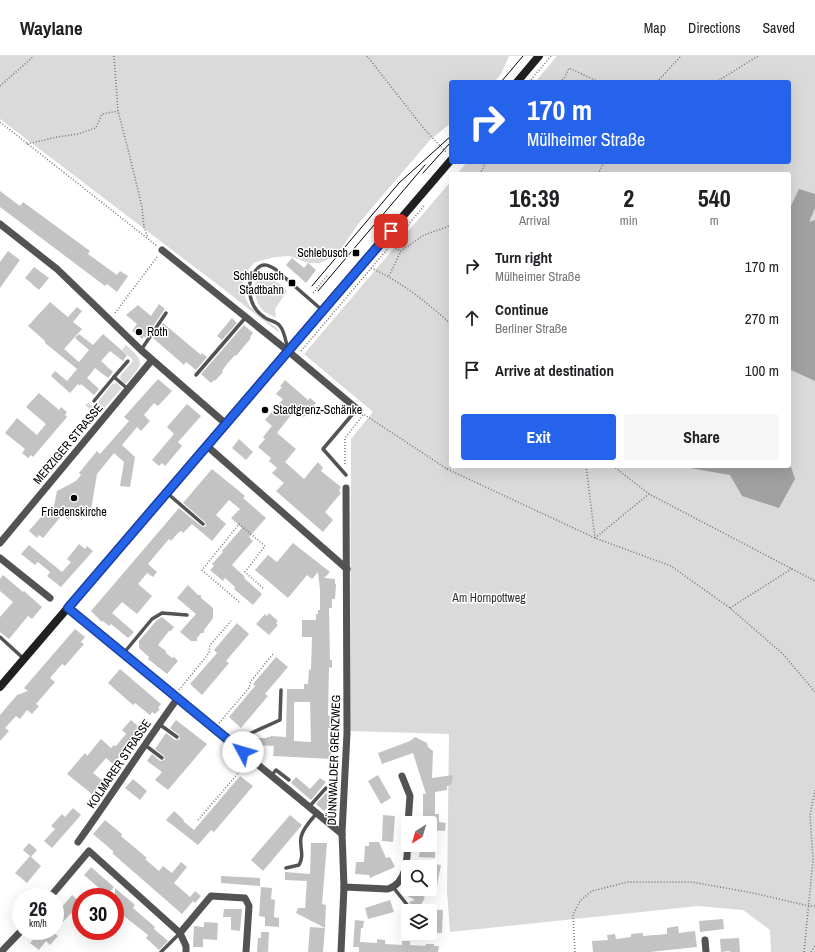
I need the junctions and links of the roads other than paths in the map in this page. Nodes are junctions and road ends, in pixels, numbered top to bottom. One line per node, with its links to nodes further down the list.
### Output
1 (539, 56): 2 (main road)
2 (519, 80)
3 (449, 162): 6 (main road)
4 (0, 225): 9 (street)
5 (162, 250): 8 (street)
6 (320, 308): 10 (main road); 10 (lane)
7 (166, 313): 9 (lane)
8 (246, 317): 10 (street); 13 (lane)
9 (141, 350): 11 (street)
10 (288, 351): 17 (street); 18 (main road)
11 (152, 360): 15 (street, MERZIGER STRASSE); 18 (street)
12 (128, 361): 14 (lane)
13 (196, 375)
14 (114, 377): 15 (lane); 16 (lane)
15 (128, 389): 24 (street, MERZIGER STRASSE)
16 (94, 401)
17 (357, 409): 20 (lane)
18 (226, 424): 19 (main road)
19 (207, 446): 22 (main road); 26 (street)
20 (346, 475)
21 (346, 488): 26 (street, DÜNNWALDER GRENZWEG)
22 (167, 493): 23 (lane); 28 (main road)
23 (203, 524)
24 (0, 543)
25 (0, 558): 27 (street)
26 (347, 569): 48 (street, DÜNNWALDER GRENZWEG)
27 (50, 598)
28 (68, 608): 31 (street); 32 (main road)
29 (187, 615): 31 (lane)
30 (0, 637): 32 (lane)
31 (123, 654): 35 (street)
32 (24, 659): 33 (main road)
33 (0, 687)
34 (281, 690): 39 (lane)
35 (176, 697): 36 (street, KOLMARER STRASSE); 39 (street)
36 (159, 724): 37 (lane); 38 (street, KOLMARER STRASSE)
37 (177, 737)
38 (145, 745): 40 (lane); 49 (street, KOLMARER STRASSE)
39 (235, 746): 41 (street)
40 (162, 758)
41 (271, 776): 43 (lane); 45 (street)
42 (402, 776): 47 (street)
43 (289, 780)
44 (326, 788): 45 (lane)
45 (309, 807): 46 (street)
46 (317, 813): 48 (street); 51 (lane)
47 (409, 816)
48 (342, 834): 52 (street, DÜNNWALDER GRENZWEG)
49 (78, 842)
50 (406, 852): 53 (street)
51 (286, 868)
52 (344, 887): 53 (street); 63 (street, DÜNNWALDER GRENZWEG)
53 (393, 887): 55 (lane)
54 (58, 888): 56 (street)
55 (406, 904)
56 (180, 933): 60 (lane); 61 (street); 62 (street)
57 (12, 940): 59 (street)
58 (705, 940): 64 (street)
59 (1, 952)
60 (161, 952)
61 (186, 952)
62 (246, 952)
63 (341, 952)
64 (706, 952)

